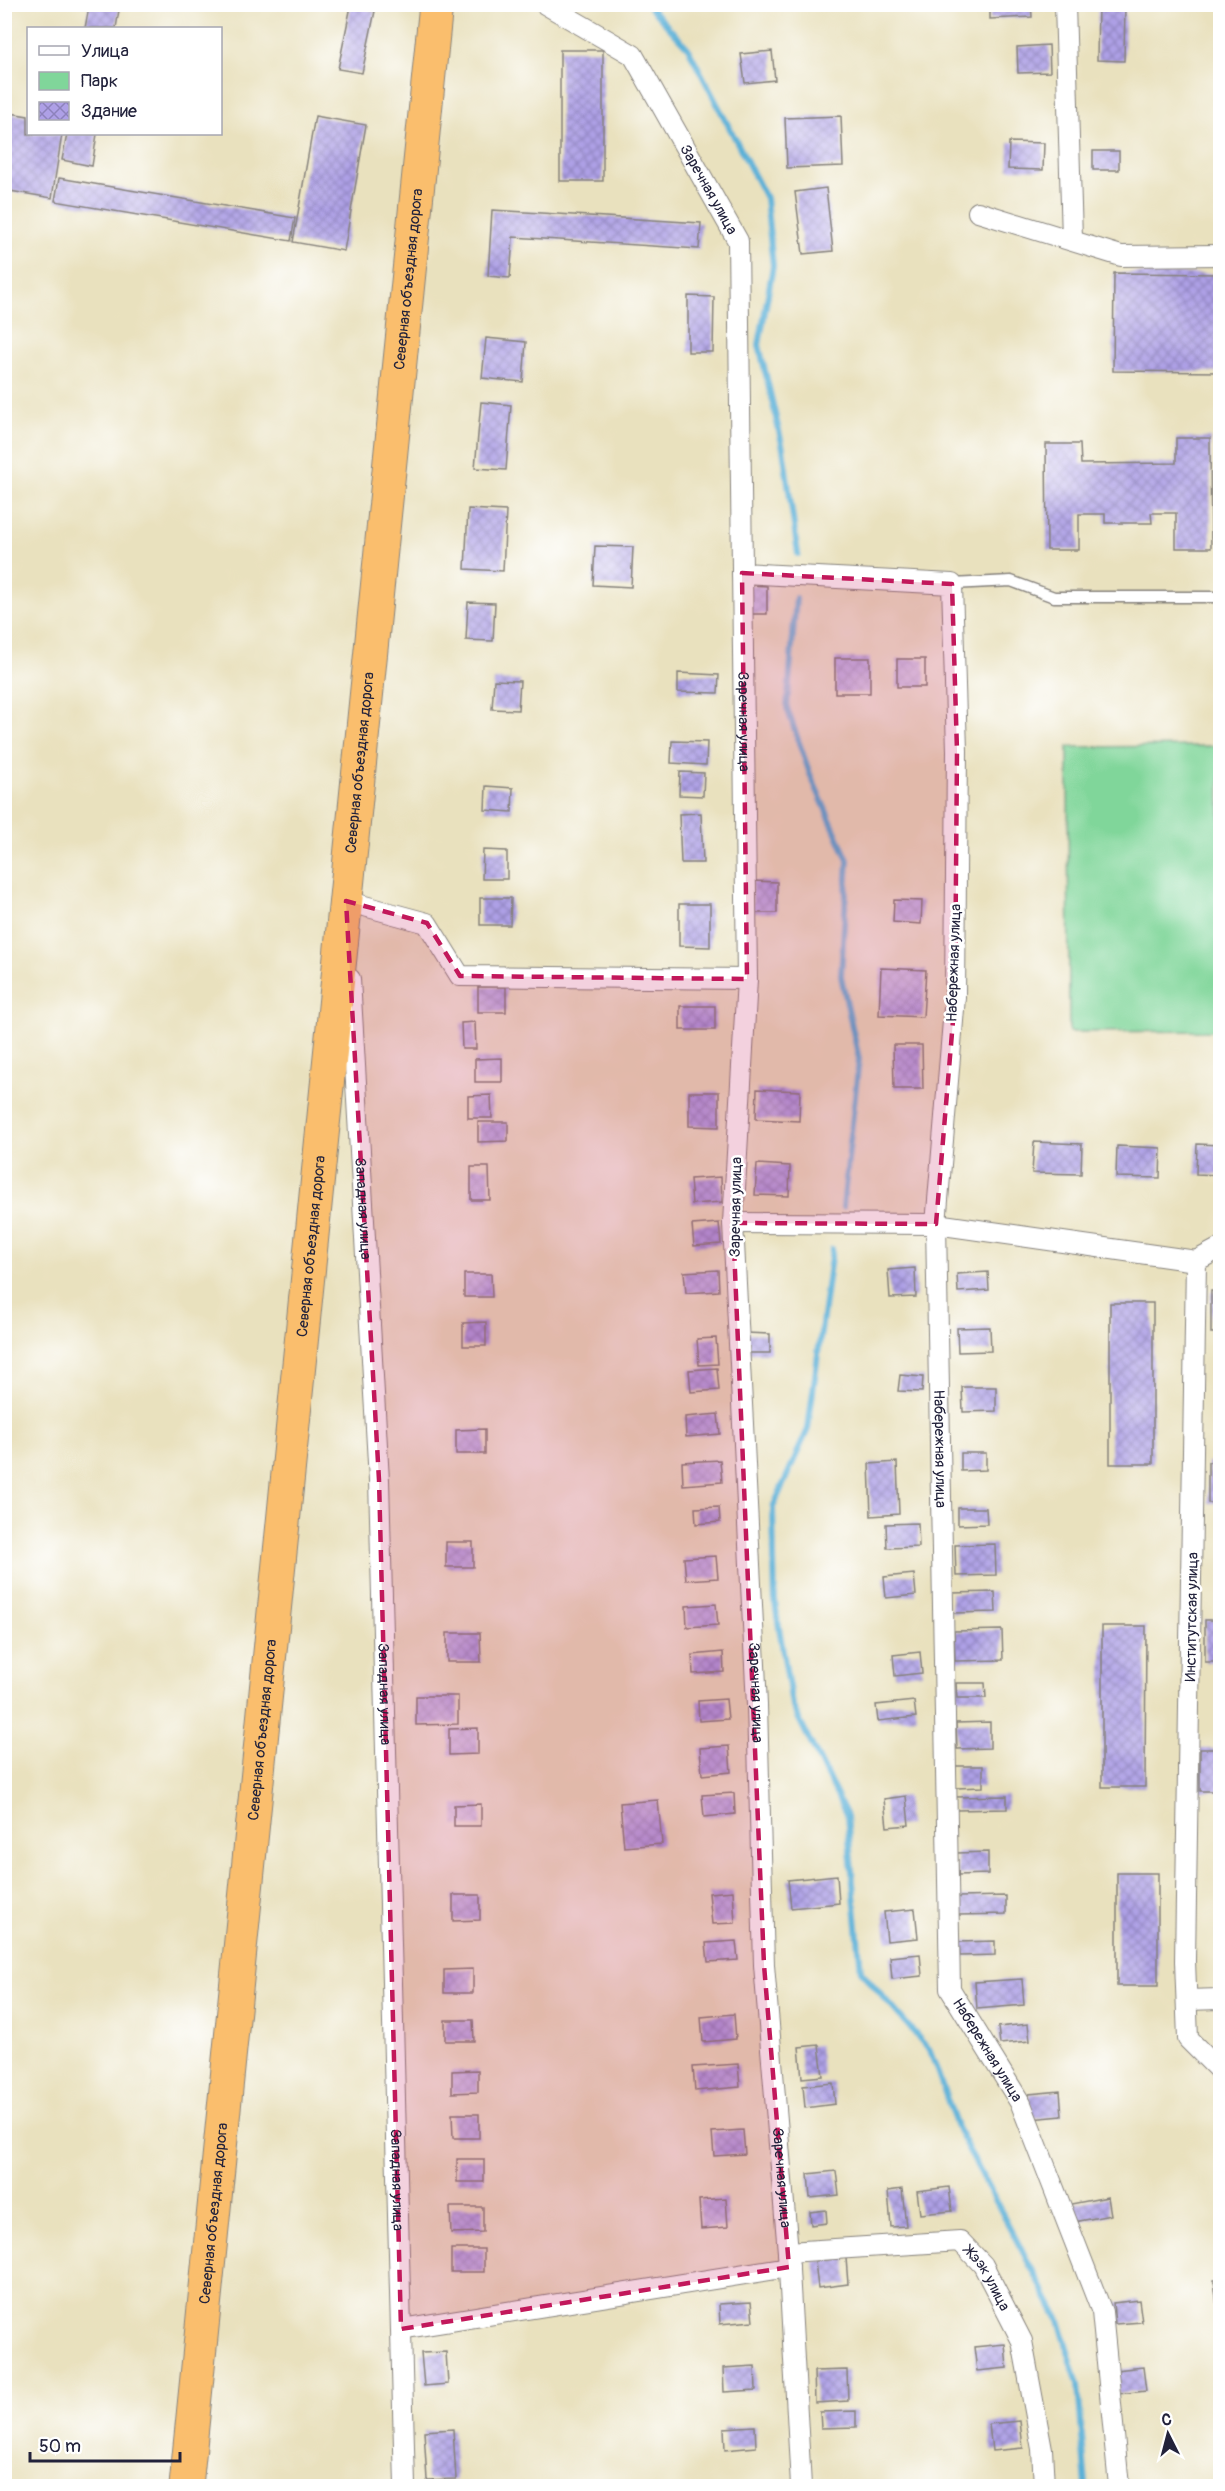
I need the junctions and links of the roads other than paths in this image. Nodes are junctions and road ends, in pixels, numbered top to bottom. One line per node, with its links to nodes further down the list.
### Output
1 (436, 4): 10 (highway, Северная объездная дорога)
2 (545, 4): 7 (street, Заречная улица)
3 (1065, 4): 5 (street)
4 (978, 212): 5 (street)
5 (1072, 239): 6 (street)
6 (1221, 255)
7 (742, 573): 8 (street); 11 (street, Заречная улица)
8 (952, 584): 9 (lane); 13 (street, Набережная улица)
9 (1221, 597)
10 (346, 901): 11 (street); 20 (street, Западная улица); 21 (highway, Северная объездная дорога)
11 (747, 979): 12 (street, Заречная улица)
12 (733, 1223): 13 (street); 19 (street, Заречная улица)
13 (936, 1224): 15 (street); 25 (street, Набережная улица)
14 (1221, 1248): 15 (street)
15 (1196, 1261): 17 (street, Институтская улица)
16 (1221, 1998): 17 (street)
17 (1187, 2000): 18 (street, Институтская улица)
18 (1221, 2071)
19 (788, 2259): 20 (street, Жээк улица); 23 (street, Заречная улица); 24 (street, Жээк улица)
20 (401, 2329): 22 (street, Западная улица)
21 (186, 2487)
22 (405, 2487)
23 (801, 2487)
24 (1044, 2487)
25 (1119, 2487)

